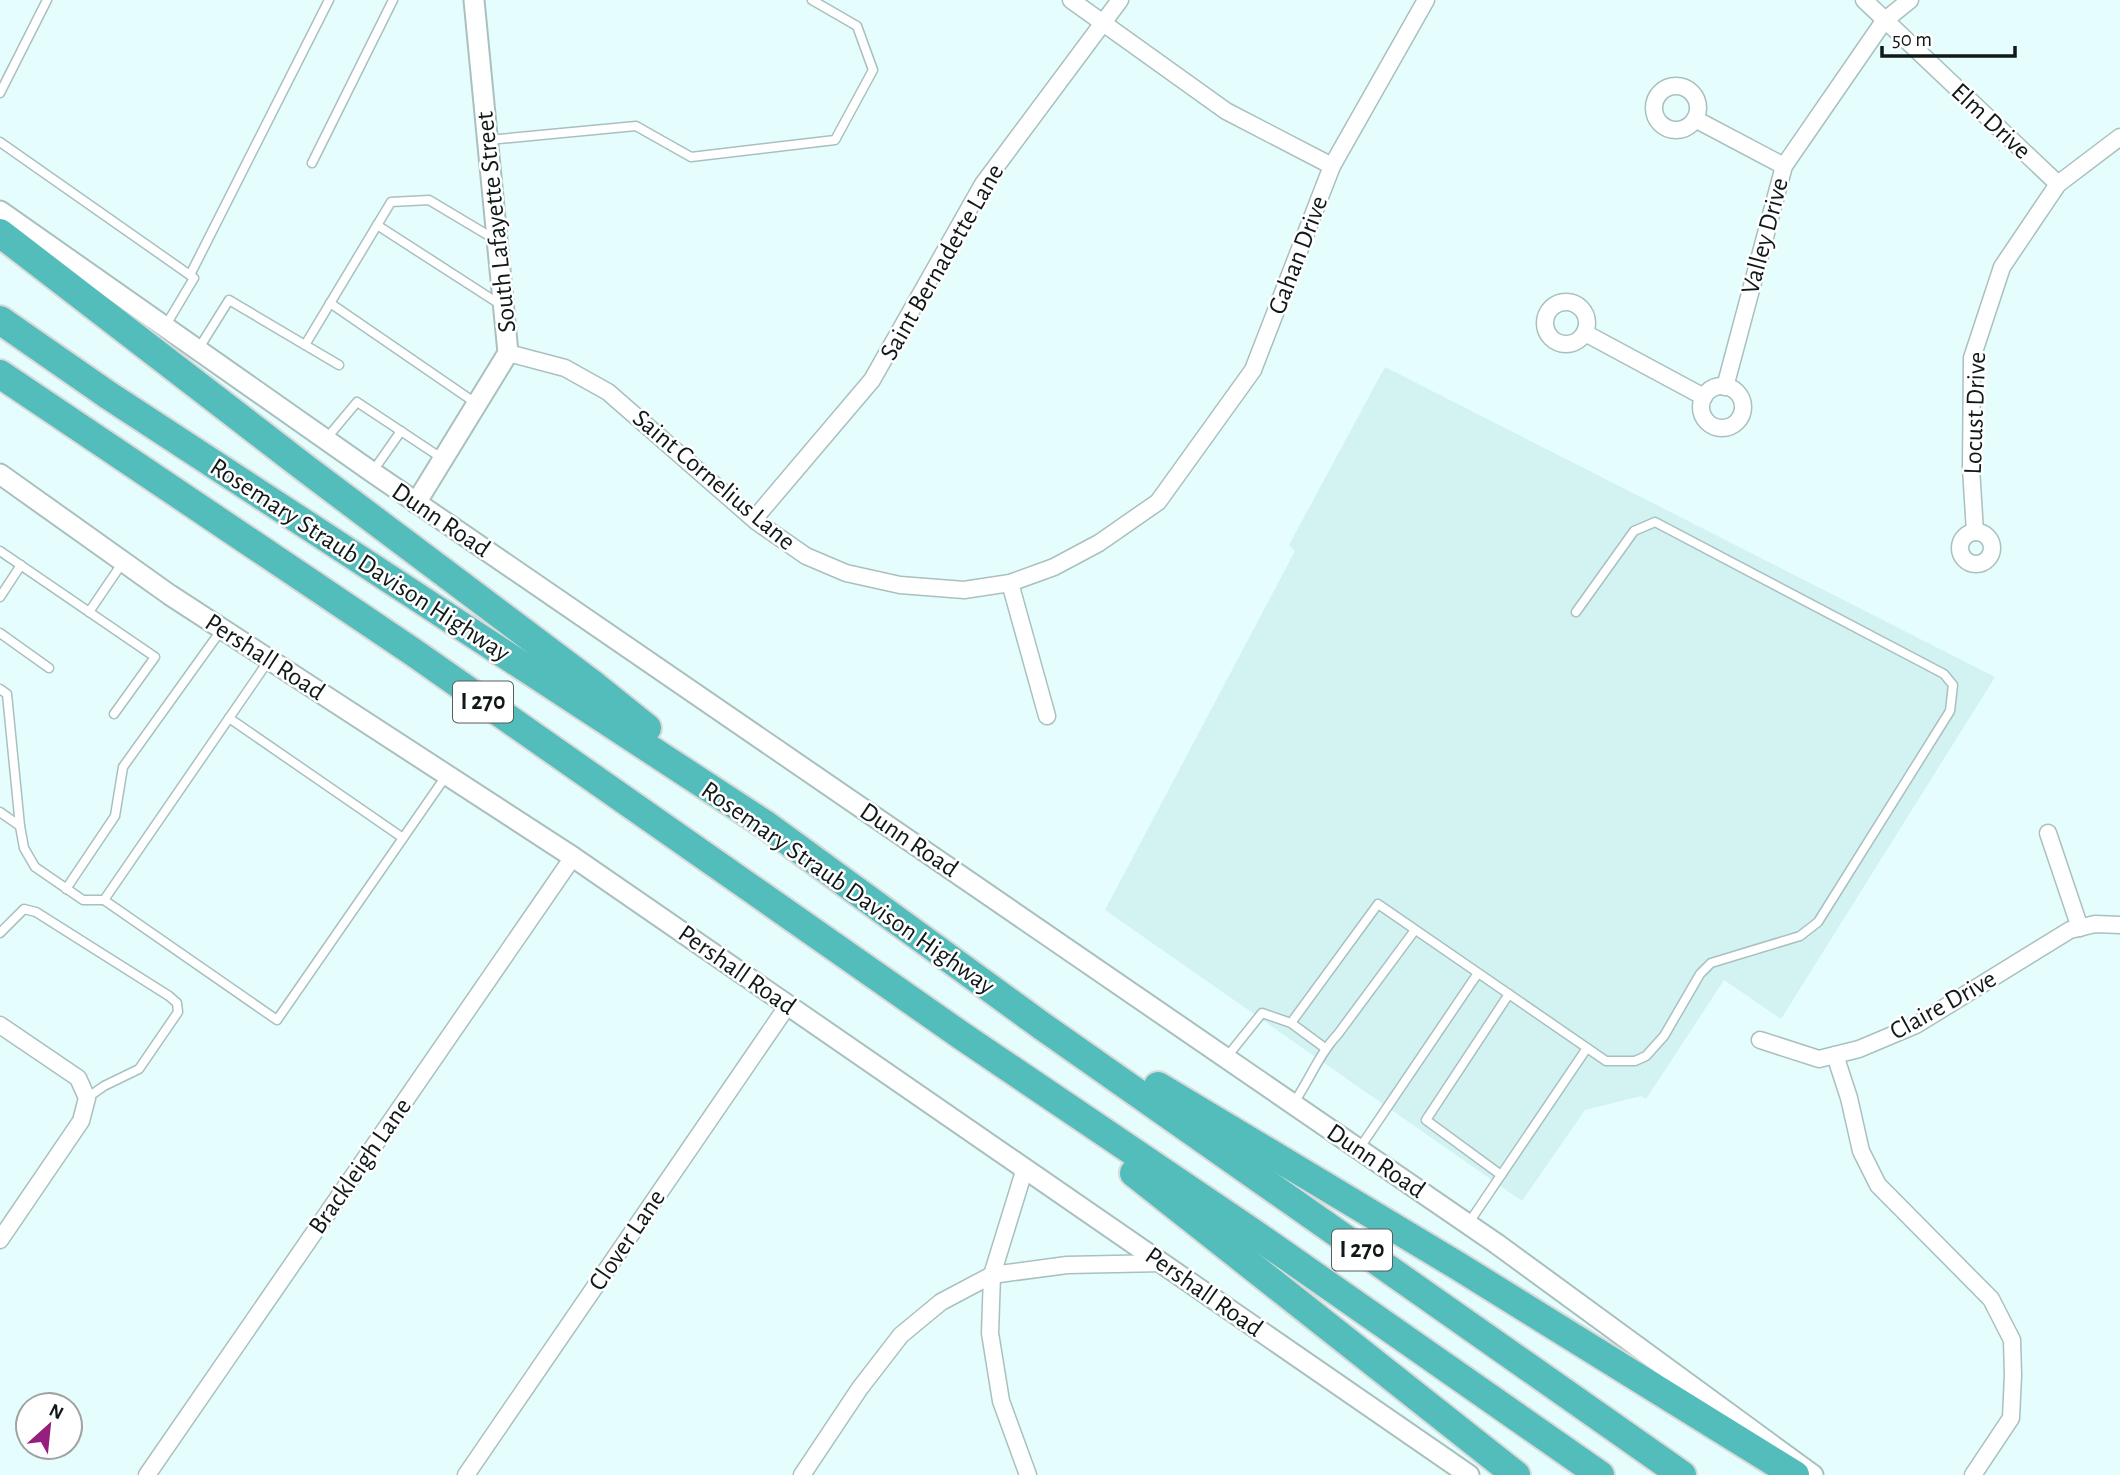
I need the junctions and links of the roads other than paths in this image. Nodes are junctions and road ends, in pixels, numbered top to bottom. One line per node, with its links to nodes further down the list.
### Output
1 (47, 0): 13 (lane)
2 (329, 0): 26 (lane)
3 (393, 0): 18 (lane)
4 (474, 0): 16 (street, South Lafayette Street)
5 (812, 0): 16 (lane)
6 (1071, 0): 12 (street)
7 (1121, 0): 12 (street, Saint Bernadette Lane)
8 (1426, 0): 19 (street, Gahan Drive)
9 (1864, 0): 11 (street, Elm Drive)
10 (1910, 0): 11 (street, Valley Drive)
11 (1884, 21): 20 (street, Valley Drive); 21 (street, Elm Drive)
12 (1104, 24): 19 (street); 47 (street, Saint Bernadette Lane)
13 (0, 93)
14 (1695, 119): 20 (street)
15 (2120, 136): 21 (street, Locust Drive)
16 (488, 140): 25 (street, South Lafayette Street)
17 (0, 142): 26 (lane)
18 (312, 163)
19 (1332, 166): 45 (street, Gahan Drive)
20 (1784, 166): 37 (street, Valley Drive)
21 (2058, 184): 48 (street, Locust Drive)
22 (0, 211): 30 (street, Dunn Road)
23 (377, 225): 25 (lane); 27 (lane); 28 (lane)
24 (0, 233): 66 (highway)
25 (498, 241): 28 (street, South Lafayette Street)
26 (190, 275): 30 (lane)
27 (330, 303): 32 (lane); 39 (lane)
28 (504, 307): 34 (street, South Lafayette Street)
29 (0, 320): 66 (highway, Rosemary Straub Davison Highway / I 270)
30 (164, 328): 33 (street, Dunn Road)
31 (1585, 333): 38 (street)
32 (305, 345): 33 (lane); 35 (lane)
33 (197, 351): 41 (street, Dunn Road)
34 (509, 353): 39 (street, South Lafayette Street); 47 (street, Saint Cornelius Lane)
35 (339, 365)
36 (0, 374): 83 (highway, Rosemary Straub Davison Highway / I 270)
37 (1725, 387): 38 (street); 38 (street)
38 (1704, 397)
39 (477, 404): 42 (street, South Lafayette Street)
40 (401, 431): 41 (lane); 42 (lane); 43 (lane)
41 (326, 440): 43 (street, Dunn Road)
42 (443, 458): 46 (street, South Lafayette Street)
43 (372, 472): 46 (street, Dunn Road)
44 (2, 478): 50 (street, Pershall Road)
45 (1158, 502): 52 (street, Saint Cornelius Lane)
46 (416, 503): 88 (street, Dunn Road)
47 (755, 517): 52 (street, Saint Cornelius Lane)
48 (1975, 532)
49 (0, 551): 51 (lane)
50 (123, 562): 54 (lane); 56 (street, Pershall Road)
51 (21, 565): 53 (lane); 54 (lane)
52 (1010, 583): 62 (street)
53 (0, 597)
54 (89, 612): 61 (lane)
55 (1576, 612): 86 (lane)
56 (222, 629): 58 (street, Pershall Road); 71 (lane)
57 (0, 633): 59 (lane)
58 (269, 660): 63 (lane); 64 (street, Pershall Road)
59 (49, 668)
60 (0, 689): 67 (lane)
61 (114, 714)
62 (1047, 716)
63 (229, 718): 69 (lane); 72 (lane)
64 (447, 776): 69 (lane); 70 (street, Pershall Road)
65 (0, 812): 67 (lane)
66 (766, 825): 82 (highway, Rosemary Straub Davison Highway / I 270)
67 (20, 827): 71 (lane)
68 (2048, 833): 74 (street)
69 (403, 838): 72 (lane)
70 (573, 857): 79 (street, Pershall Road); 98 (street, Brackleigh Lane)
71 (66, 889): 72 (lane)
72 (104, 900)
73 (2120, 925): 74 (street, Claire Drive)
74 (2080, 928): 87 (street, Claire Drive)
75 (1416, 930): 77 (lane); 80 (lane); 85 (lane)
76 (0, 933): 89 (lane)
77 (1478, 973): 78 (lane); 91 (lane)
78 (1509, 994): 86 (lane); 93 (lane)
79 (788, 1005): 92 (street, Pershall Road); 99 (street, Clover Lane)
80 (1291, 1023): 85 (lane); 88 (lane)
81 (0, 1024): 89 (street)
82 (1042, 1026): 105 (highway, Rosemary Straub Davison Highway / I 270); 106 (highway)
83 (962, 1036): 103 (highway); 104 (highway, Rosemary Straub Davison Highway / I 270)
84 (1760, 1040): 87 (street, Claire Drive)
85 (1325, 1048): 90 (lane)
86 (1587, 1048): 93 (lane)
87 (1835, 1055): 108 (street)
88 (1226, 1058): 90 (street, Dunn Road)
89 (87, 1098): 95 (street)
90 (1293, 1104): 91 (street, Dunn Road)
91 (1359, 1149): 94 (street, Dunn Road)
92 (1025, 1168): 96 (street, Pershall Road); 97 (street)
93 (1501, 1175): 94 (lane)
94 (1468, 1224): 107 (street, Dunn Road)
95 (0, 1240)
96 (1163, 1263): 97 (street); 102 (street, Pershall Road)
97 (992, 1275): 100 (street); 101 (street)
98 (146, 1475)
99 (466, 1475)
100 (802, 1475)
101 (1028, 1475)
102 (1469, 1475)
103 (1516, 1475)
104 (1600, 1475)
105 (1682, 1475)
106 (1795, 1475)
107 (1813, 1475)
108 (1973, 1475)

